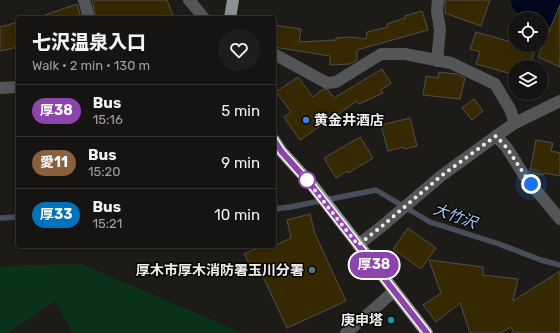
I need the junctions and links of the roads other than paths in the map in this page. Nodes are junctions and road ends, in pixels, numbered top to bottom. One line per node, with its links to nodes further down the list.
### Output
1 (84, 0): 5 (street)
2 (189, 0): 6 (street)
3 (233, 0): 7 (main road)
4 (438, 0): 9 (street)
5 (88, 16)
6 (202, 16)
7 (230, 16)
8 (276, 55): 9 (street)
9 (437, 61): 13 (street)
10 (16, 87): 11 (street)
11 (0, 88)
12 (560, 100): 13 (street)
13 (515, 123): 14 (street)
14 (496, 136): 16 (street); 17 (street)
15 (276, 143): 17 (main road)
16 (560, 219)
17 (358, 245): 18 (main road)
18 (394, 291): 19 (street); 20 (main road)
19 (346, 333)
20 (427, 333)

